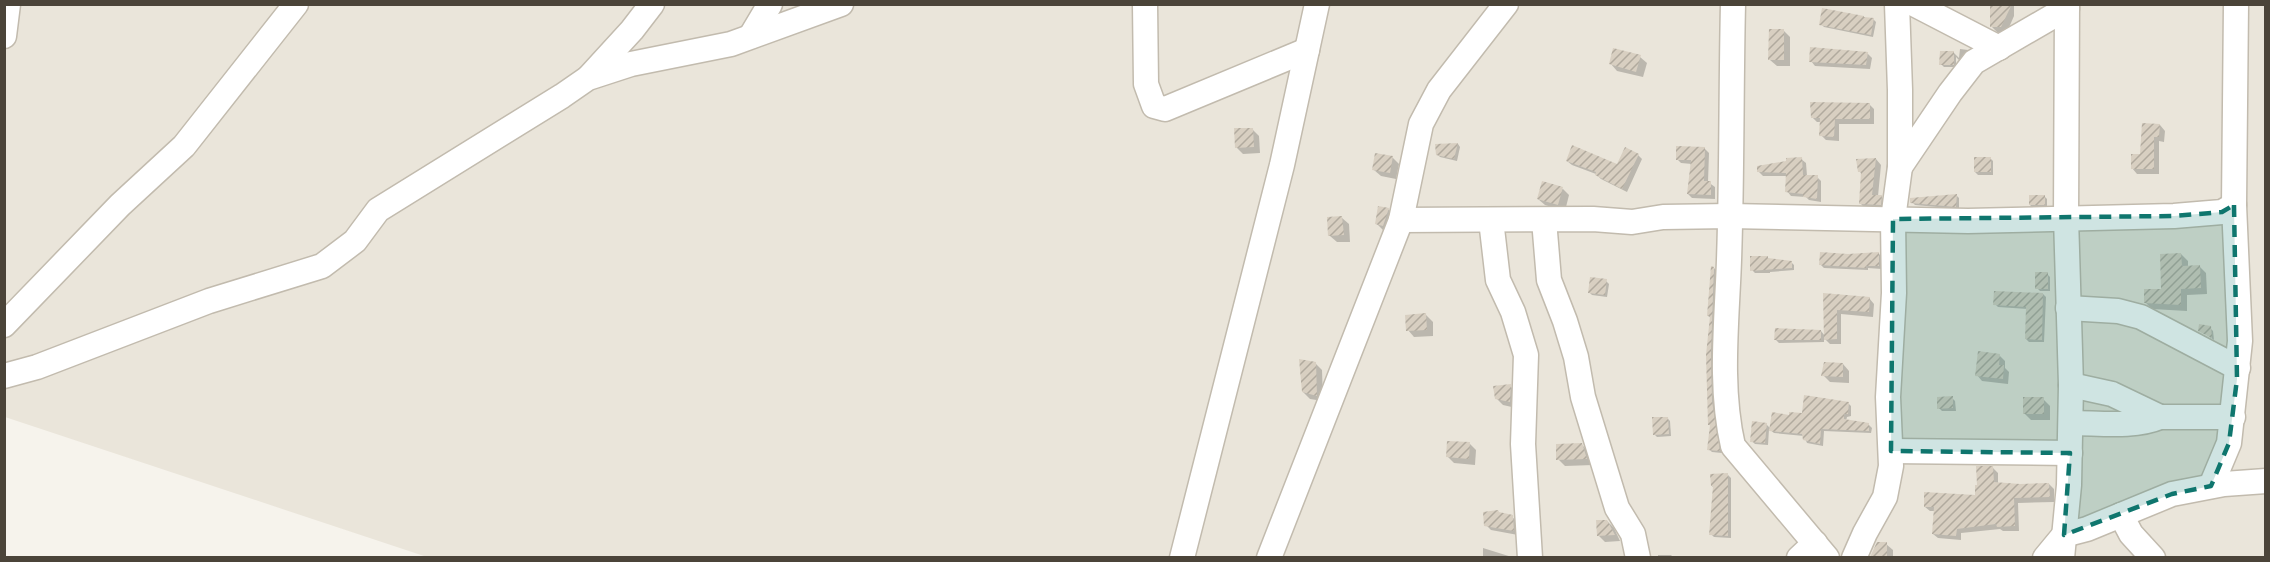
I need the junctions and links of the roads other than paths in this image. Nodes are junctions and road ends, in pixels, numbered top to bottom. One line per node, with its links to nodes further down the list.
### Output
1 (9, 4): 14 (street)
2 (296, 4): 28 (street)
3 (652, 4): 18 (street)
4 (770, 4): 15 (street)
5 (841, 4): 15 (street)
6 (1145, 4): 17 (street)
7 (1317, 4): 17 (street)
8 (1506, 4): 24 (street)
9 (1733, 4): 21 (street)
10 (1897, 4): 19 (street)
11 (1914, 4): 16 (street)
12 (2236, 4): 20 (street)
13 (2067, 6): 16 (street); 22 (street)
14 (4, 36)
15 (751, 36): 18 (street)
16 (2000, 48): 19 (street)
17 (1307, 50): 44 (street)
18 (588, 78): 30 (street)
19 (1900, 167): 23 (street)
20 (2234, 205): 22 (street); 29 (street)
21 (1730, 216): 23 (street); 26 (street); 42 (street)
22 (2066, 217): 23 (street); 27 (street)
23 (1893, 219): 35 (street)
24 (1401, 220): 25 (street); 45 (street)
25 (1491, 220): 26 (street); 46 (street)
26 (1544, 220): 47 (street)
27 (2068, 308): 29 (street); 31 (street)
28 (4, 325)
29 (2238, 368): 33 (street)
30 (4, 376)
31 (2071, 385): 32 (street); 34 (street)
32 (2160, 417): 33 (street); 34 (street)
33 (2233, 417): 38 (street)
34 (2071, 423): 36 (street)
35 (1891, 451): 36 (street); 48 (street)
36 (2070, 453): 41 (street)
37 (2265, 481): 38 (street)
38 (2211, 486): 39 (street)
39 (2145, 505): 40 (street); 43 (street)
40 (2121, 515): 41 (street); 43 (street)
41 (2063, 546): 49 (street)
42 (1814, 553)
43 (2150, 553)
44 (1182, 558)
45 (1269, 558)
46 (1530, 558)
47 (1638, 558)
48 (1854, 558)
49 (2045, 558)

